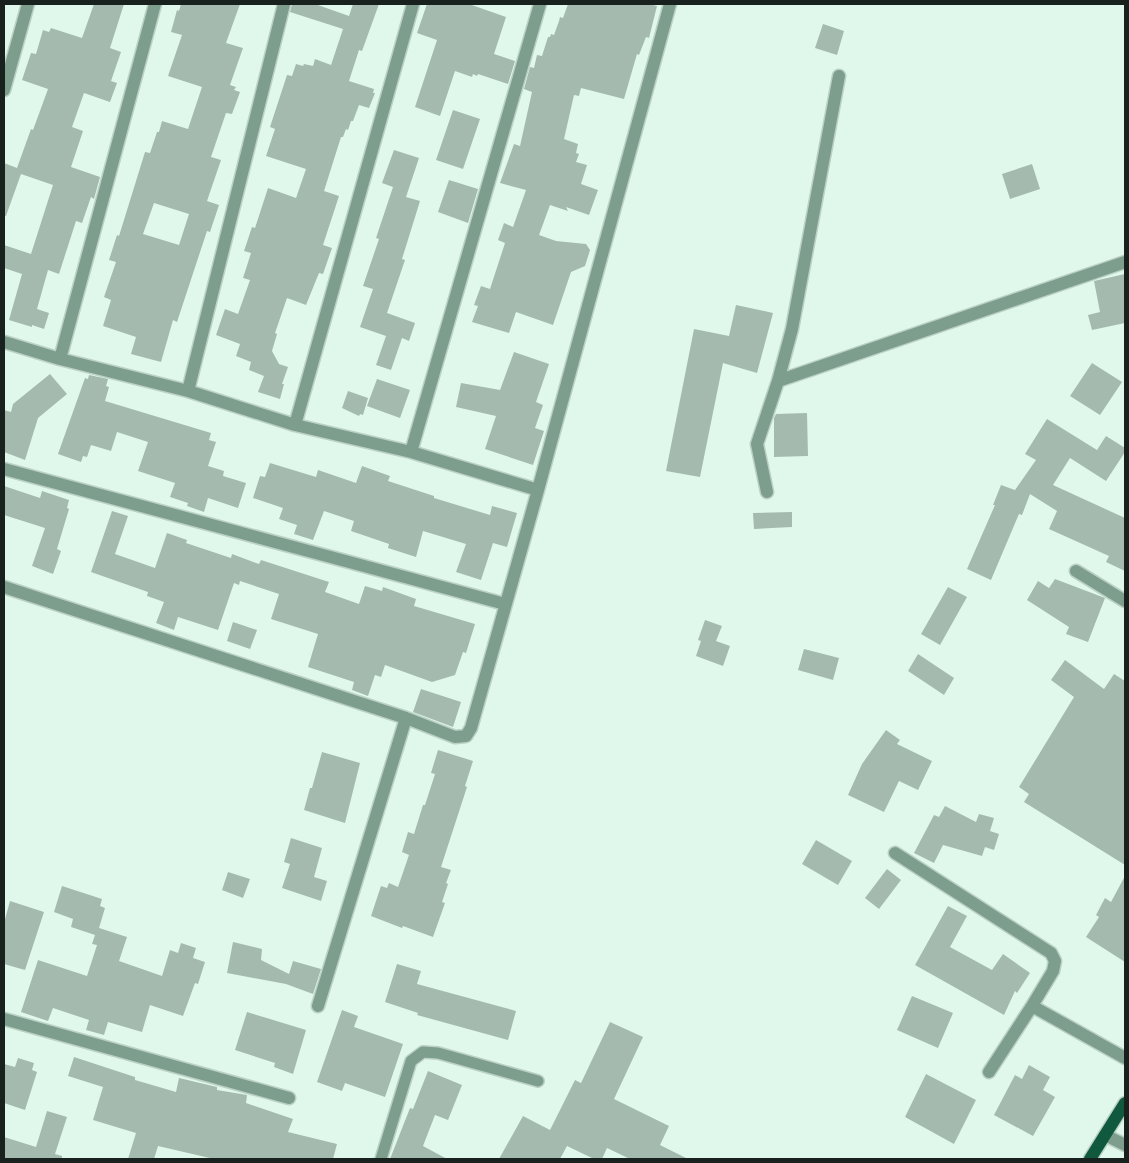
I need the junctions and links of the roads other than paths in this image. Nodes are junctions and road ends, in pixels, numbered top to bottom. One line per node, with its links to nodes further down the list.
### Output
1 (28, 4): 8 (street)
2 (155, 4): 11 (street)
3 (284, 4): 13 (street)
4 (412, 4): 14 (street)
5 (540, 4): 15 (street)
6 (670, 4): 17 (street)
7 (839, 76): 12 (street)
8 (4, 90)
9 (1125, 262): 12 (street)
10 (4, 342): 11 (street)
11 (60, 359): 13 (street)
12 (778, 381): 18 (street)
13 (188, 391): 14 (street)
14 (295, 425): 15 (street)
15 (412, 452): 17 (street)
16 (4, 469): 22 (street)
17 (538, 490): 22 (street)
18 (767, 492)
19 (1076, 571): 21 (street)
20 (4, 587): 23 (street)
21 (1125, 601)
22 (505, 604): 23 (street)
23 (406, 718): 25 (street)
24 (894, 853): 26 (street)
25 (318, 1006)
26 (1032, 1006): 28 (street); 29 (street)
27 (4, 1019): 31 (street)
28 (1125, 1058)
29 (989, 1072)
30 (538, 1081): 35 (lane)
31 (289, 1098)
32 (1125, 1103): 33 (main road)
33 (1105, 1135): 34 (street); 36 (main road)
34 (1125, 1145)
35 (381, 1159)
36 (1090, 1159)

